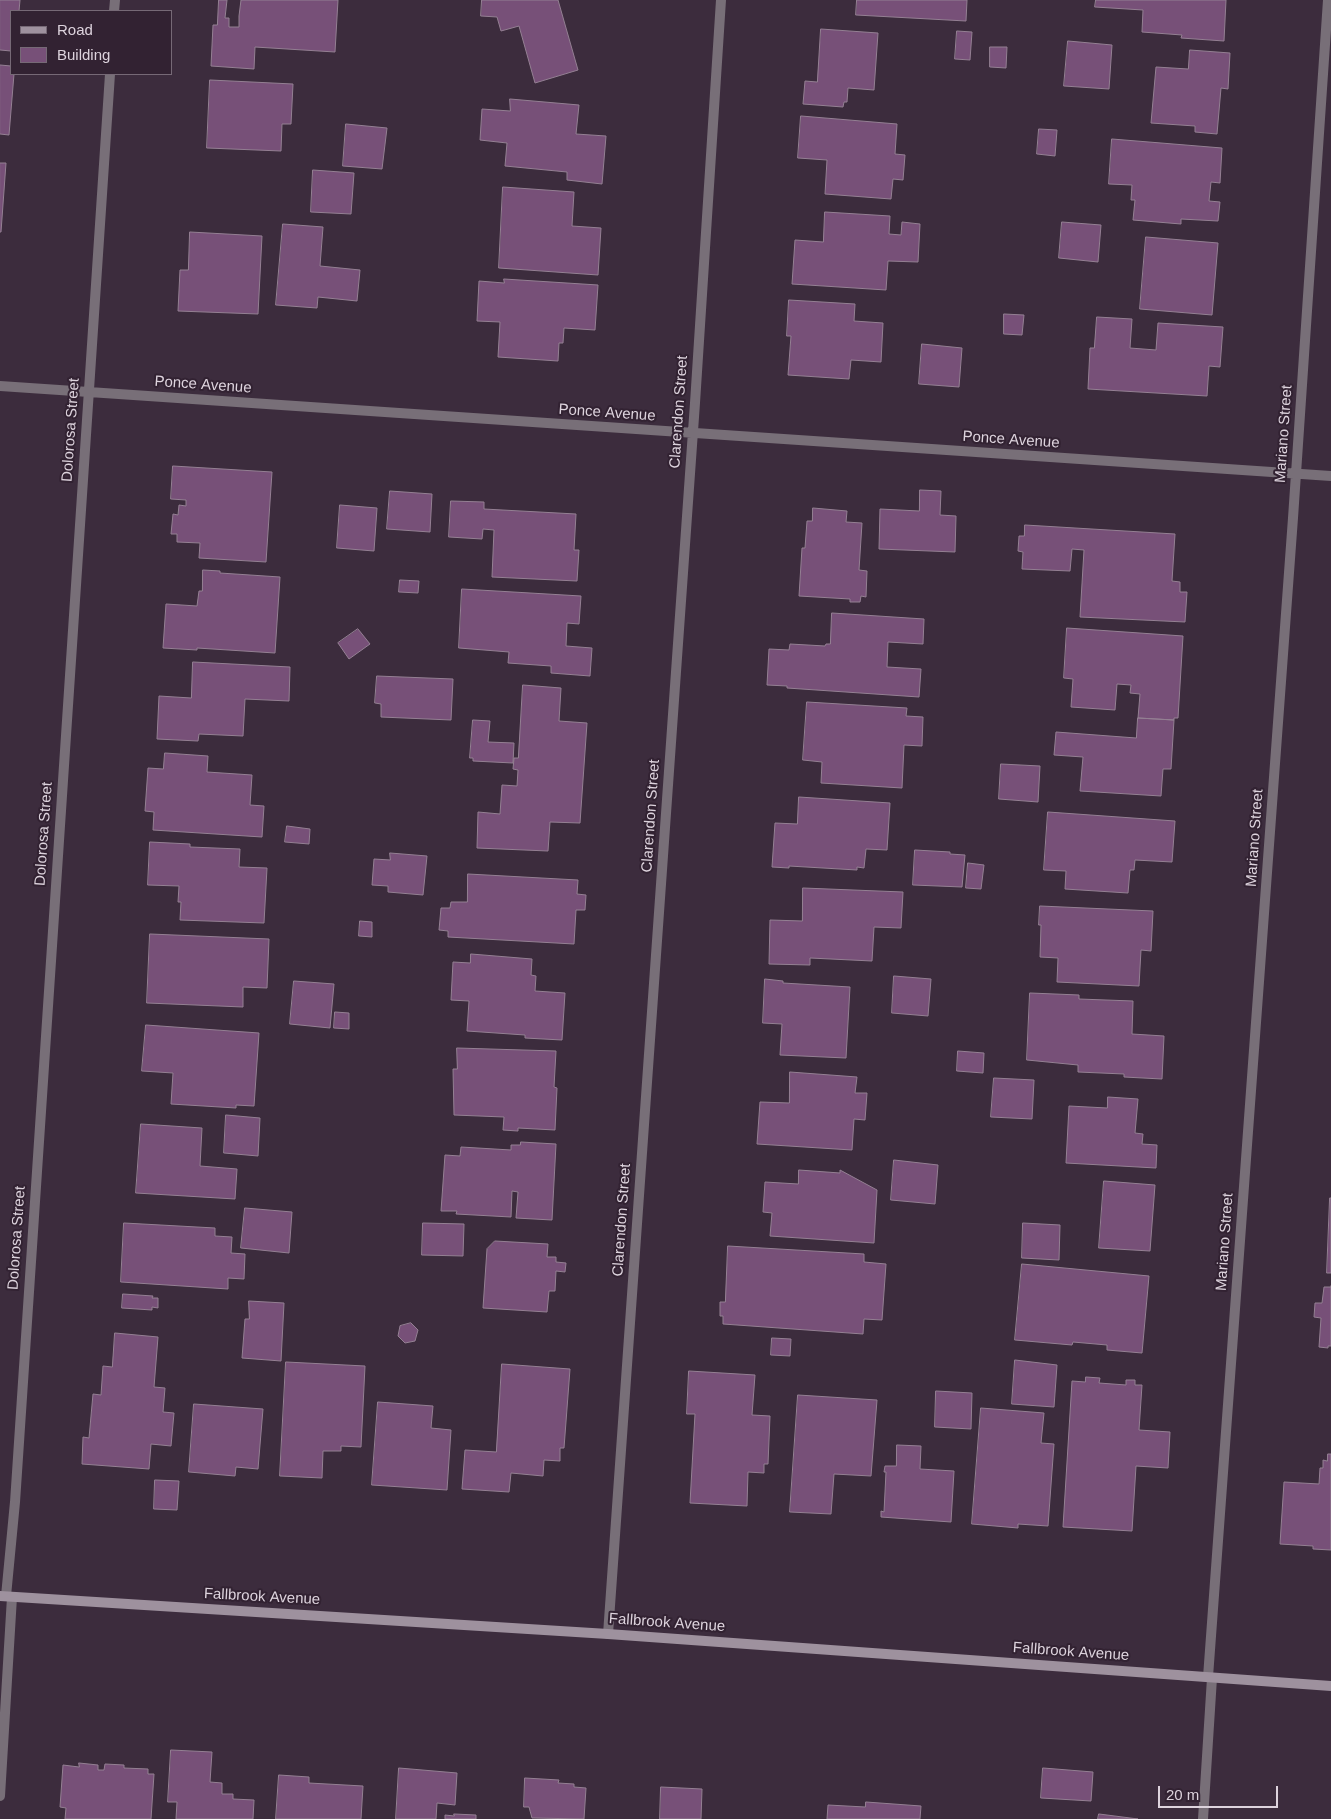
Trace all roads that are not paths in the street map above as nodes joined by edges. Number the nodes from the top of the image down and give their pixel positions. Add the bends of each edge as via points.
1 (721, 0) edge
2 (1328, 0) edge
3 (110, 75) edge
4 (0, 386) edge
5 (89, 392) junction
6 (693, 433) junction
7 (1296, 474) junction
8 (1331, 476) edge
9 (6, 1596) edge
10 (608, 1634) junction
11 (1210, 1678) junction
12 (1331, 1686) edge
13 (0, 1796) edge
14 (1203, 1819) edge

1 - 6 street, Clarendon Street
2 - 7 street, Mariano Street
3 - 5 street, Dolorosa Street
4 - 5 street, Ponce Avenue
5 - 6 street, Ponce Avenue
5 - 9 street, Dolorosa Street via 16,1492
6 - 7 street, Ponce Avenue
6 - 10 street, Clarendon Street
7 - 8 street, Ponce Avenue
7 - 11 street, Mariano Street
9 - 10 main road, Fallbrook Avenue
9 - 13 street, Dolorosa Street
10 - 11 main road, Fallbrook Avenue
11 - 12 main road, Fallbrook Avenue
11 - 14 street, Mariano Street

